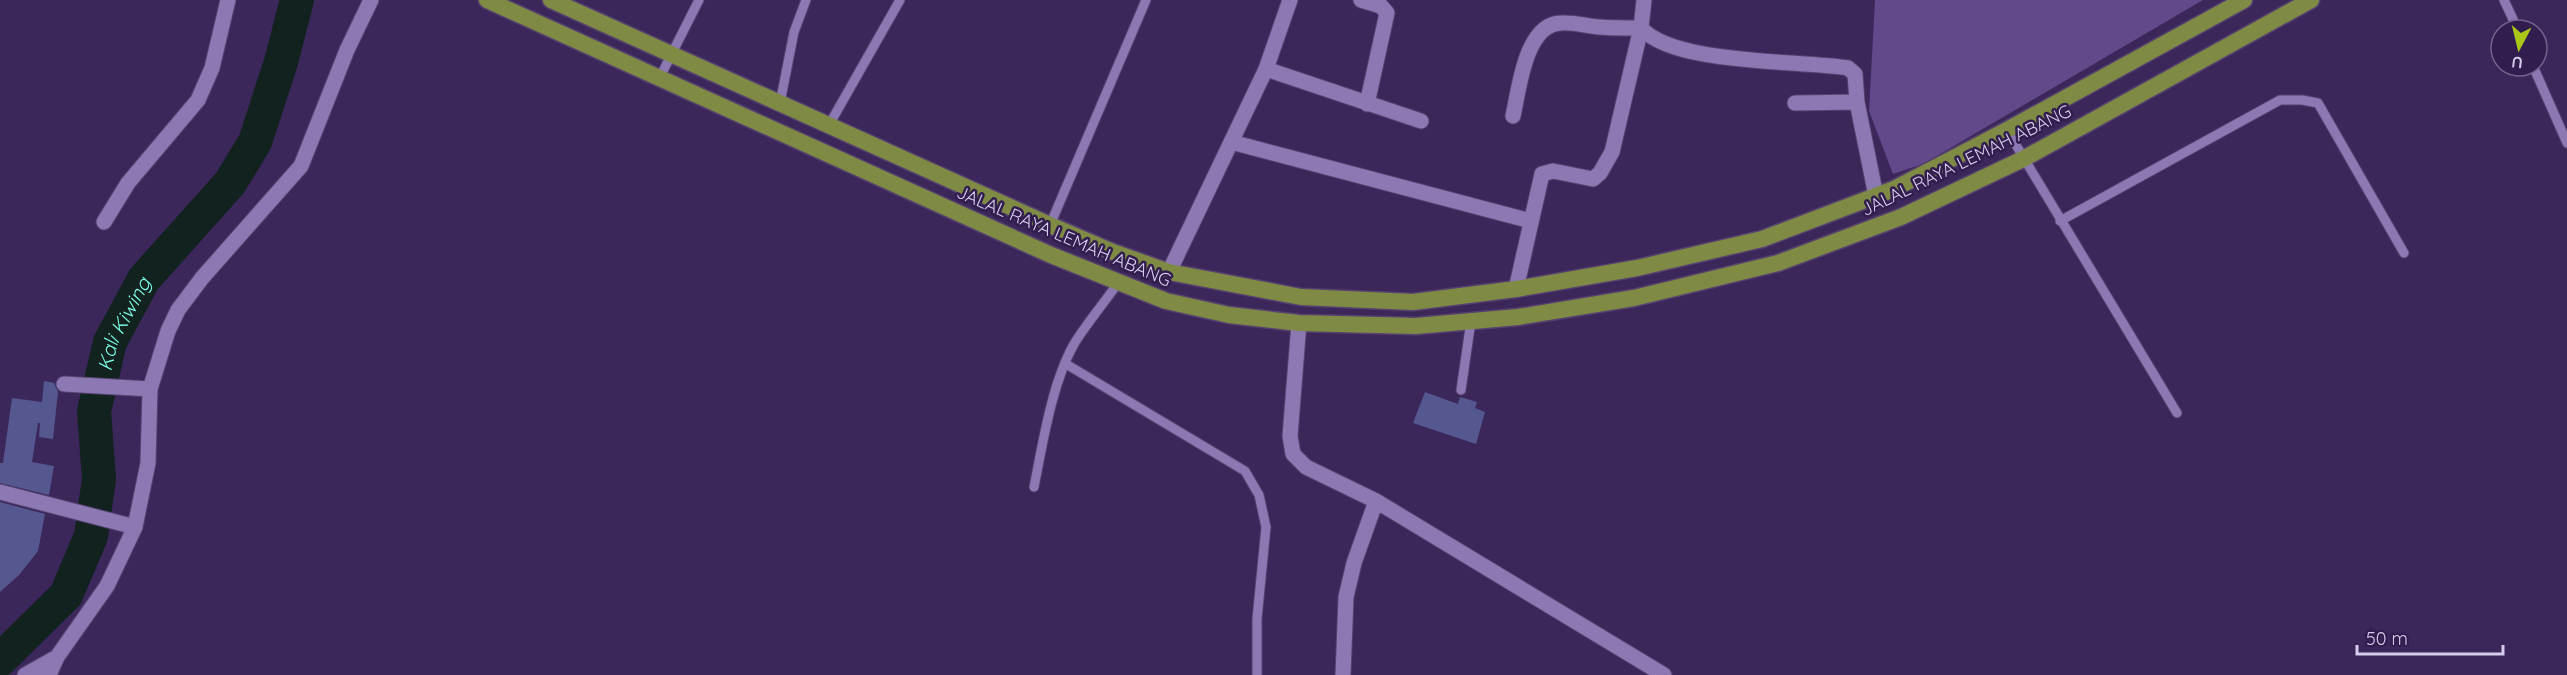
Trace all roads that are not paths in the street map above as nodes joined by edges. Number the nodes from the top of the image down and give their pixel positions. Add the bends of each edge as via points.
1 (228, 0) edge
2 (370, 0) edge
3 (487, 0) edge
4 (551, 0) edge
5 (699, 0) edge
6 (806, 0) edge
7 (900, 0) edge
8 (1146, 0) edge
9 (1290, 0) edge
10 (1361, 0) edge
11 (2244, 0) edge
12 (2311, 0) edge
13 (2504, 0) edge
14 (1642, 1) edge
15 (2512, 18) edge
16 (1641, 28) junction
17 (672, 54) junction
18 (1266, 69) junction
19 (660, 77) junction
20 (2538, 78) edge
21 (1857, 102) junction
22 (780, 103) junction
23 (1795, 103) dead end
24 (1367, 104) junction
25 (1513, 116) dead end
26 (1421, 121) dead end
27 (828, 125) junction
28 (2007, 130) junction
29 (1231, 142) junction
30 (2567, 143) edge
31 (2023, 159) junction
32 (1876, 196) junction
33 (1530, 221) junction
34 (2060, 221) junction
35 (104, 222) dead end
36 (1050, 225) junction
37 (2404, 253) dead end
38 (1169, 272) junction
39 (1118, 284) junction
40 (1516, 289) junction
41 (1471, 321) junction
42 (1299, 323) junction
43 (1066, 364) junction
44 (71, 384) dead end
45 (150, 389) junction
46 (1461, 390) dead end
47 (2177, 413) dead end
48 (1034, 487) dead end
49 (0, 492) edge
50 (1376, 501) junction
51 (135, 527) junction
52 (57, 657) junction
53 (25, 675) edge
54 (49, 675) edge
55 (1257, 675) edge
56 (1343, 675) edge
57 (1664, 675) edge

1 - 35 street via 212,68 198,100 128,183
2 - 45 street via 300,166 177,310
3 - 19 highway, JALAL RAYA LEMAH ABANG
4 - 17 highway, JALAL RAYA LEMAH ABANG
5 - 17 lane
6 - 22 lane via 794,32
7 - 27 lane
8 - 36 lane
9 - 18 street
10 - 24 street via 1381,6 1387,14
11 - 28 highway, JALAL RAYA LEMAH ABANG
12 - 31 highway, JALAL RAYA LEMAH ABANG
13 - 15 lane
14 - 16 street
16 - 21 street via 1648,36 1684,50 1720,57 1848,68 1855,74
16 - 25 street via 1560,22 1551,26 1534,40 1527,56
16 - 33 street via 1612,152 1593,178 1552,171 1542,174
17 - 19 lane
17 - 22 highway, JALAL RAYA LEMAH ABANG
18 - 24 street
18 - 29 street
19 - 39 highway, JALAL RAYA LEMAH ABANG
20 - 30 lane
21 - 23 street
21 - 32 street
22 - 27 highway, JALAL RAYA LEMAH ABANG
24 - 26 street
27 - 36 highway, JALAL RAYA LEMAH ABANG
28 - 31 lane
28 - 32 highway, JALAL RAYA LEMAH ABANG
29 - 33 street
29 - 38 street
31 - 34 lane
31 - 41 highway, JALAL RAYA LEMAH ABANG via 1901,217 1778,263 1634,298
32 - 40 highway, JALAL RAYA LEMAH ABANG via 1762,239 1637,268
33 - 40 street
34 - 37 lane via 2280,100 2301,100 2318,103
34 - 47 lane
36 - 38 highway, JALAL RAYA LEMAH ABANG
38 - 40 highway, JALAL RAYA LEMAH ABANG via 1301,297 1413,302
39 - 42 highway, JALAL RAYA LEMAH ABANG via 1166,301 1229,315
39 - 43 lane via 1074,344
41 - 42 highway, JALAL RAYA LEMAH ABANG via 1416,326
41 - 46 lane
42 - 50 street via 1290,436 1293,454 1306,467
43 - 48 lane via 1052,405
43 - 55 lane via 1245,471 1259,495 1266,527 1257,618
44 - 45 street
45 - 51 street via 148,463
49 - 51 street
50 - 56 street via 1346,597
50 - 57 street
51 - 52 street via 107,586
52 - 53 street
52 - 54 street

